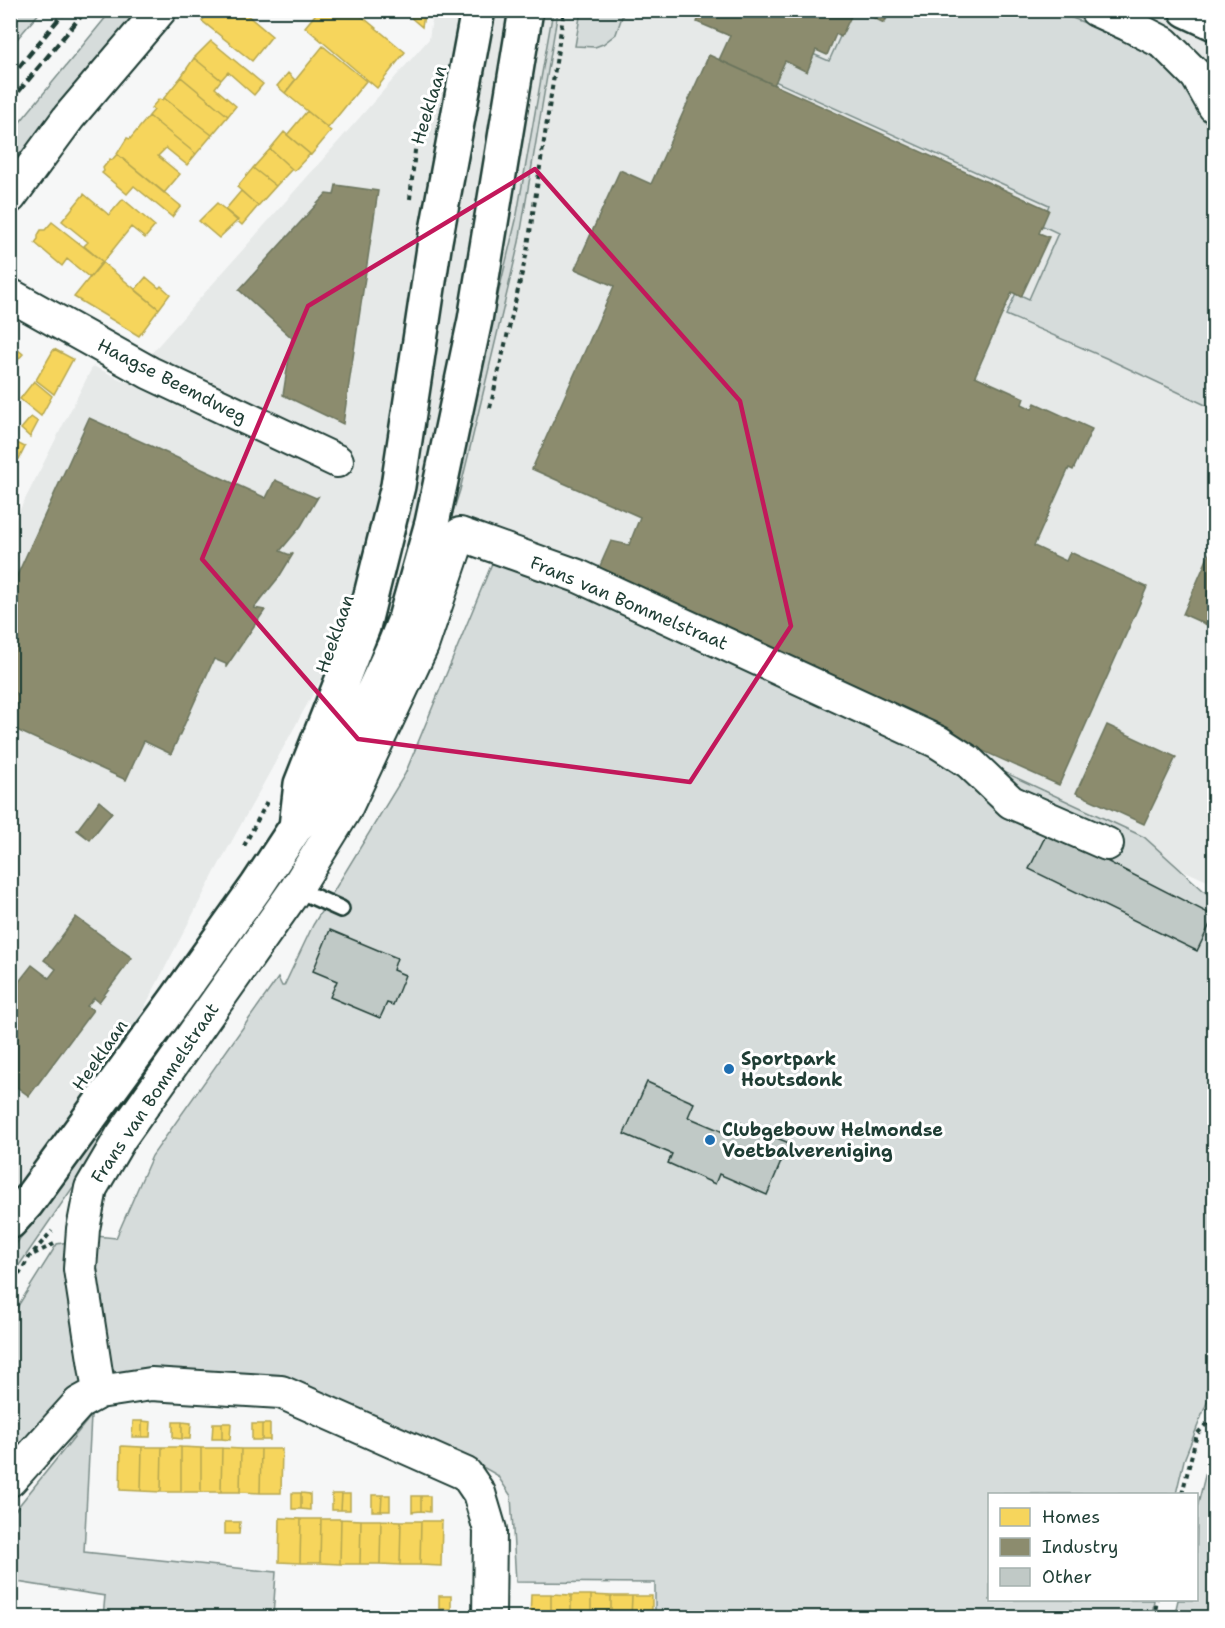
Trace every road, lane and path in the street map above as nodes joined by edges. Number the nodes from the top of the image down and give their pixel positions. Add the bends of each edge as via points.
1 (160, 10) edge
2 (478, 10) edge
3 (526, 10) edge
4 (564, 10) edge
5 (1096, 10) edge
6 (1186, 10) edge
7 (1215, 23) edge
8 (1215, 106) edge
9 (427, 110) dead end
10 (10, 197) edge
11 (411, 206) dead end
12 (10, 295) edge
13 (490, 410) dead end
14 (337, 461) dead end
15 (268, 800) dead end
16 (296, 827) junction
17 (1107, 844) dead end
18 (242, 850) dead end
19 (296, 889) junction
20 (340, 909) dead end
21 (10, 1222) edge
22 (30, 1256) dead end
23 (10, 1290) edge
24 (99, 1392) junction
25 (1215, 1419) edge
26 (10, 1480) edge
27 (1182, 1493) edge
28 (1157, 1601) edge
29 (489, 1617) edge
30 (1154, 1617) edge

1 - 10 street via 69,117
2 - 16 main road, Heeklaan via 435,241 398,486 363,627 301,784
3 - 16 main road, Heeklaan via 475,320 432,524 394,646 326,794
4 - 13 path via 527,252
5 - 8 street via 1164,43 1197,76
6 - 7 main road
9 - 11 path, Heeklaan via 416,141
12 - 14 street, Haagse Beemdweg via 150,373
15 - 18 path
16 - 21 main road, Heeklaan via 169,1010
17 - 19 street, Frans van Bommelstraat via 1011,802 969,762 938,742 578,576 460,534 417,656 345,810
19 - 20 lane
19 - 24 street, Frans van Bommelstraat via 121,1137 91,1188 80,1269
22 - 23 path
24 - 26 street via 79,1403
24 - 29 street via 151,1384 281,1392 466,1474 479,1493 490,1530
25 - 27 path via 1197,1434
28 - 30 path

